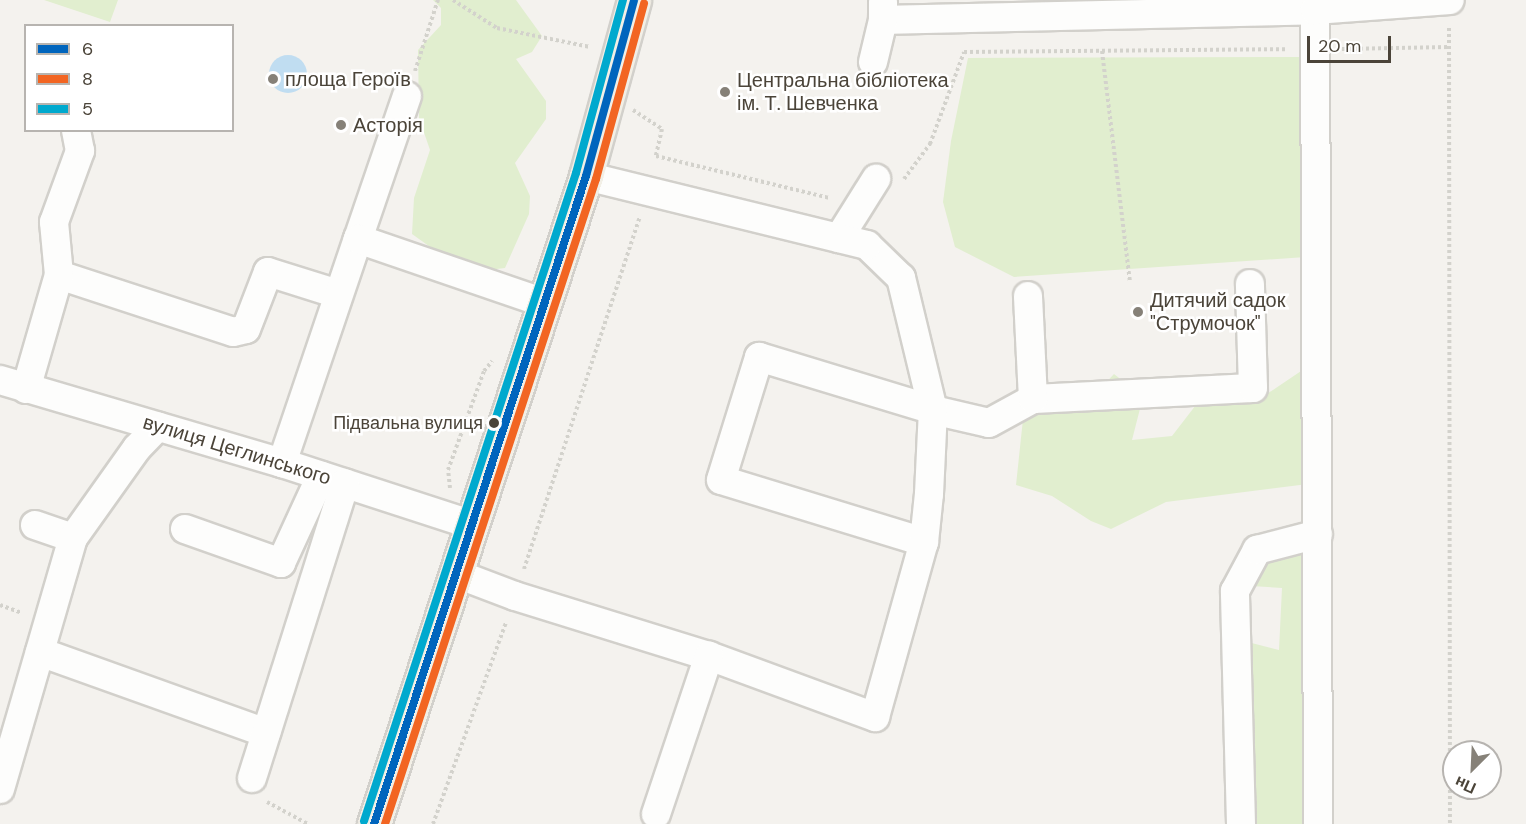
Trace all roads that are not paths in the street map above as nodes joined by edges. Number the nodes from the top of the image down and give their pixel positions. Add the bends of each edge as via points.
1 (634, 0) edge
2 (1450, 0) edge
3 (883, 10) edge
4 (1315, 10) junction
5 (873, 62) dead end
6 (407, 96) road end
7 (76, 132) edge
8 (586, 176) junction
9 (876, 179) dead end
10 (839, 238) junction
11 (358, 239) junction
12 (60, 275) junction
13 (1250, 284) dead end
14 (338, 294) junction
15 (1028, 296) dead end
16 (545, 303) junction
17 (13, 384) edge
18 (1033, 399) junction
19 (933, 410) junction
20 (158, 426) junction
21 (282, 463) junction
22 (333, 480) junction
23 (35, 525) dead end
24 (473, 525) junction
25 (185, 529) dead end
26 (1317, 534) junction
27 (73, 538) junction
28 (924, 542) junction
29 (457, 574) junction
30 (40, 652) junction
31 (709, 656) junction
32 (266, 733) junction
33 (252, 778) road end
34 (0, 789) edge
35 (656, 814) dead end
36 (374, 824) edge
37 (1241, 824) edge
38 (1318, 824) edge

1 - 8 main road
2 - 4 street
3 - 4 street
3 - 5 street
4 - 26 street
6 - 11 street
7 - 12 street via 80,151 54,222
8 - 10 street
8 - 16 main road
9 - 10 street
10 - 19 street via 867,245 900,278
11 - 14 street
11 - 16 street
12 - 14 street via 233,332 246,329 268,272
12 - 17 street
13 - 18 street via 1253,388
14 - 21 street
15 - 18 street
16 - 24 main road
17 - 20 street, вулиця Цеглинського
18 - 19 street via 989,423
19 - 28 street
19 - 28 street via 759,357 721,480
20 - 21 street, вулиця Цеглинського
20 - 27 street via 136,448
21 - 22 street, вулиця Цеглинського
22 - 24 street, вулиця Цеглинського
22 - 25 street via 281,563
22 - 32 street
23 - 27 street
24 - 29 main road
26 - 37 street via 1257,550 1235,591
26 - 38 street
27 - 30 street
28 - 31 street via 875,717
29 - 31 street
29 - 36 main road
30 - 32 street
30 - 34 street
31 - 35 street
32 - 33 street

